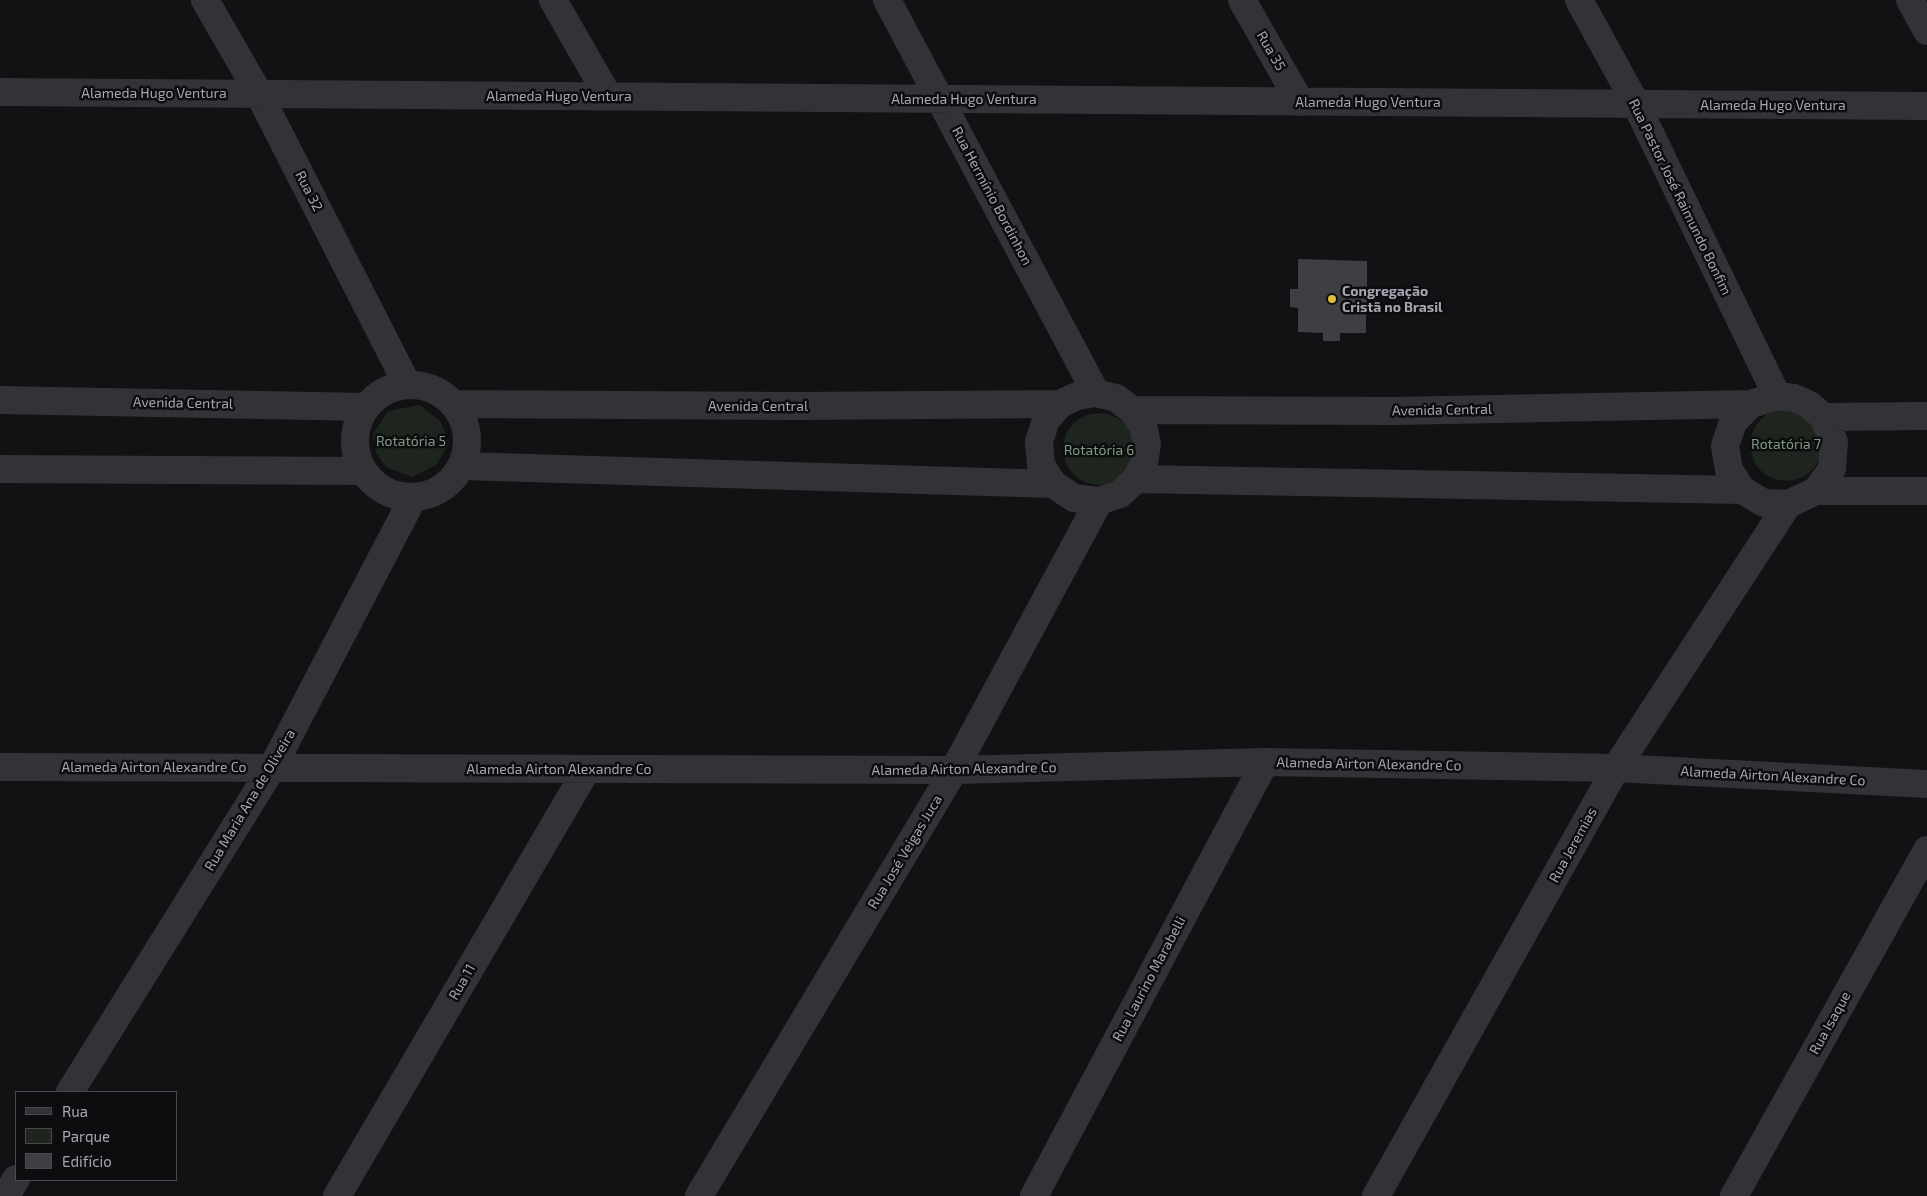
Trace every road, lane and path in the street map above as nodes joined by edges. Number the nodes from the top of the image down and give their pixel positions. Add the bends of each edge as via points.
1 (204, 0) edge
2 (553, 0) edge
3 (887, 0) edge
4 (1242, 0) edge
5 (1579, 0) edge
6 (1910, 0) edge
7 (1927, 31) edge
8 (0, 92) edge
9 (260, 94) junction
10 (608, 96) junction
11 (941, 99) junction
12 (1300, 102) junction
13 (1636, 104) junction
14 (1927, 106) edge
15 (407, 384) junction
16 (1096, 393) junction
17 (1777, 396) junction
18 (0, 400) edge
19 (455, 404) junction
20 (1060, 404) junction
21 (1751, 404) junction
22 (366, 407) junction
23 (1132, 410) junction
24 (1927, 416) edge
25 (1823, 417) junction
26 (463, 466) junction
27 (0, 469) edge
28 (362, 471) junction
29 (1136, 480) junction
30 (1053, 484) junction
31 (1742, 490) junction
32 (1816, 491) junction
33 (1927, 491) edge
34 (413, 498) junction
35 (1099, 501) junction
36 (1788, 504) junction
37 (1265, 762) junction
38 (0, 767) edge
39 (272, 768) junction
40 (1616, 768) junction
41 (587, 769) junction
42 (954, 770) junction
43 (1927, 784) edge
44 (1927, 850) edge
45 (71, 1091) edge
46 (15, 1181) edge
47 (6, 1196) edge
48 (337, 1196) edge
49 (699, 1196) edge
50 (1034, 1196) edge
51 (1376, 1196) edge
52 (1734, 1196) edge

1 - 9 street, Rua 32
2 - 10 street
3 - 11 street, Rua Hermínio Bordinhon
4 - 12 street, Rua 35
5 - 13 street, Rua Pastor José Raimundo Bonfim
6 - 7 street
8 - 9 street, Alameda Hugo Ventura
9 - 10 street, Alameda Hugo Ventura
9 - 15 street, Rua 32
10 - 11 street, Alameda Hugo Ventura
11 - 12 street, Alameda Hugo Ventura
11 - 16 street, Rua Hermínio Bordinhon
12 - 13 street, Alameda Hugo Ventura
13 - 14 street, Alameda Hugo Ventura
13 - 17 street, Rua Pastor José Raimundo Bonfim
15 - 19 street via 425,386
15 - 22 street via 384,391
16 - 20 street via 1077,396
16 - 23 street via 1116,398
17 - 21 street
17 - 25 street via 1794,398
18 - 22 street, Avenida Central
19 - 20 street, Avenida Central
19 - 26 street via 466,423 468,445
20 - 30 street via 1046,420 1039,442 1042,465
21 - 23 street, Avenida Central via 1394,411
21 - 31 street via 1733,422 1726,446 1729,470
22 - 28 street via 356,427 355,450
23 - 29 street via 1143,426 1147,444 1144,463
24 - 25 street
25 - 32 street via 1834,442 1832,469
26 - 30 street
26 - 34 street via 451,483 433,494
27 - 28 street
28 - 34 street via 376,486 393,495
29 - 31 street
29 - 35 street via 1120,494
30 - 35 street via 1074,498
31 - 36 street via 1764,503
32 - 33 street
32 - 36 street
34 - 39 street, Rua Maria Ana de Oliveira
35 - 42 street, Rua José Veigas Juca
36 - 40 street, Rua Jeremias
37 - 40 street, Alameda Airton Alexandre Co
37 - 42 street, Alameda Airton Alexandre Co
37 - 50 street, Rua Laurino Marabelli
38 - 39 street, Alameda Airton Alexandre Co
39 - 41 street, Alameda Airton Alexandre Co
39 - 45 street, Rua Maria Ana de Oliveira
40 - 43 street, Alameda Airton Alexandre Co
40 - 51 street, Rua Jeremias
41 - 42 street, Alameda Airton Alexandre Co
41 - 48 street, Rua 11
42 - 49 street, Rua José Veigas Juca
44 - 52 street, Rua Isaque
46 - 47 street

